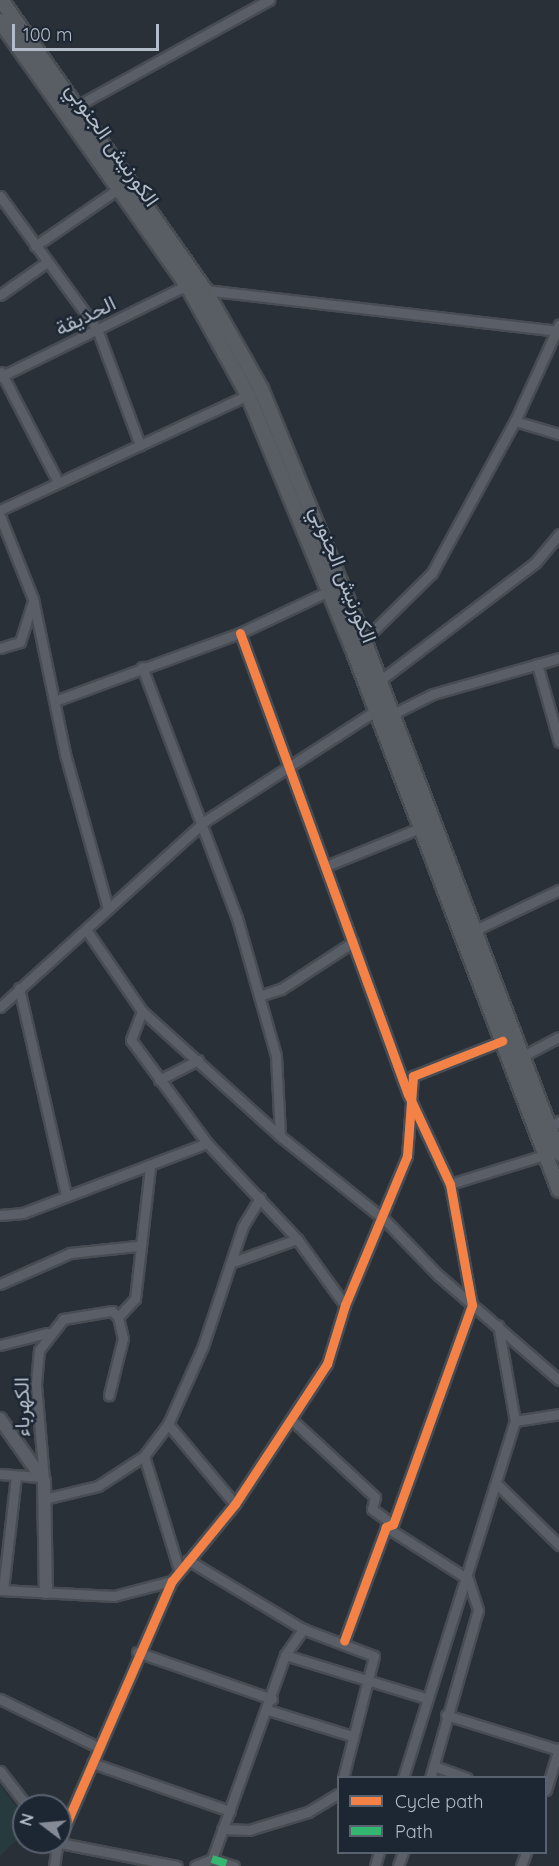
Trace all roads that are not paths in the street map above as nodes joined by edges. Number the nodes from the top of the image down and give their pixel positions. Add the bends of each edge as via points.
1 (1, 0) edge
2 (269, 0) edge
3 (1, 24) edge
4 (75, 107) junction
5 (118, 189) junction
6 (0, 196) edge
7 (35, 246) junction
8 (47, 262) junction
9 (187, 285) junction
10 (206, 290) junction
11 (0, 295) edge
12 (98, 329) junction
13 (558, 330) edge
14 (1, 375) edge
15 (248, 395) junction
16 (515, 422) junction
17 (559, 434) edge
18 (140, 445) junction
19 (58, 482) junction
20 (0, 510) edge
21 (0, 516) edge
22 (559, 534) edge
23 (329, 591) junction
24 (33, 599) junction
25 (240, 633) junction
26 (364, 640) junction
27 (0, 648) edge
28 (559, 658) edge
29 (537, 664) junction
30 (142, 667) junction
31 (378, 682) junction
32 (56, 701) junction
33 (383, 711) junction
34 (559, 742) edge
35 (289, 763) junction
36 (205, 821) junction
37 (420, 828) junction
38 (326, 866) junction
39 (559, 890) edge
40 (107, 905) junction
41 (87, 931) junction
42 (473, 931) junction
43 (353, 942) junction
44 (19, 988) junction
45 (259, 996) junction
46 (0, 1007) edge
47 (142, 1011) junction
48 (559, 1037) edge
49 (502, 1041) junction
50 (521, 1057) junction
51 (198, 1060) junction
52 (159, 1080) junction
53 (408, 1094) junction
54 (554, 1125) edge
55 (279, 1136) junction
56 (207, 1143) junction
57 (555, 1151) edge
58 (150, 1167) junction
59 (450, 1184) junction
60 (559, 1190) edge
61 (66, 1194) junction
62 (260, 1198) junction
63 (0, 1215) edge
64 (385, 1220) junction
65 (297, 1239) junction
66 (137, 1246) junction
67 (233, 1262) junction
68 (0, 1284) edge
69 (345, 1305) junction
70 (472, 1305) junction
71 (118, 1317) junction
72 (498, 1324) junction
73 (47, 1333) junction
74 (0, 1345) edge
75 (559, 1380) edge
76 (109, 1395) dead end
77 (559, 1414) edge
78 (0, 1419) edge
79 (291, 1419) junction
80 (515, 1421) junction
81 (168, 1424) junction
82 (144, 1456) junction
83 (0, 1474) edge
84 (16, 1476) junction
85 (42, 1479) junction
86 (498, 1485) junction
87 (48, 1498) junction
88 (235, 1504) junction
89 (390, 1525) junction
90 (559, 1545) edge
91 (188, 1560) junction
92 (179, 1570) junction
93 (468, 1579) junction
94 (172, 1581) junction
95 (2, 1590) edge
96 (46, 1592) junction
97 (303, 1629) junction
98 (344, 1641) junction
99 (137, 1652) junction
100 (285, 1655) junction
101 (366, 1682) junction
102 (426, 1698) junction
103 (0, 1699) edge
104 (272, 1699) junction
105 (268, 1710) junction
106 (446, 1714) junction
107 (352, 1736) junction
108 (98, 1747) junction
109 (559, 1749) edge
110 (92, 1763) junction
111 (434, 1766) junction
112 (0, 1771) edge
113 (343, 1776) edge
114 (404, 1776) edge
115 (431, 1776) edge
116 (462, 1776) edge
117 (547, 1787) edge
118 (18, 1794) edge
119 (337, 1795) edge
120 (72, 1809) edge
121 (230, 1811) junction
122 (222, 1829) junction
123 (72, 1845) edge
124 (212, 1859) junction
125 (177, 1866) edge
126 (195, 1866) edge
127 (234, 1866) edge

1 - 4 main road, الكورنيش الجنوبي
2 - 4 street
3 - 5 main road, الكورنيش الجنوبي
4 - 10 main road, الكورنيش الجنوبي
5 - 7 street
5 - 9 main road, الكورنيش الجنوبي
6 - 7 street
7 - 8 street
8 - 11 street
8 - 12 street
9 - 12 street, الحديقة
9 - 15 main road, الكورنيش الجنوبي
10 - 13 street
10 - 26 main road, الكورنيش الجنوبي via 261,389
12 - 14 street, الحديقة
12 - 18 street
13 - 16 street
14 - 19 street
15 - 18 street
15 - 23 main road, الكورنيش الجنوبي
16 - 17 street
16 - 26 street via 432,573
18 - 19 street
19 - 20 street
21 - 24 street
22 - 31 street via 535,563
23 - 25 street
23 - 33 main road, الكورنيش الجنوبي
24 - 27 street via 20,642
24 - 32 street
25 - 30 street
25 - 35 street
26 - 31 main road, الكورنيش الجنوبي
28 - 29 street
29 - 33 street
29 - 34 street
30 - 32 street
30 - 36 street
31 - 33 main road, الكورنيش الجنوبي
32 - 40 street
33 - 35 street
33 - 37 main road, الكورنيش الجنوبي
33 - 42 main road, الكورنيش الجنوبي
35 - 36 street
35 - 38 street
36 - 40 street
36 - 45 street
37 - 38 street
37 - 49 main road, الكورنيش الجنوبي
38 - 43 street
39 - 42 street
40 - 41 street
41 - 44 street
41 - 47 street
42 - 50 main road, الكورنيش الجنوبي
43 - 45 street via 280,989
43 - 53 street
44 - 46 street
44 - 61 street
45 - 55 street via 276,1056
47 - 51 street
47 - 52 street via 131,1040
48 - 50 street
49 - 53 street via 413,1076
49 - 57 main road, الكورنيش الجنوبي
50 - 54 main road, الكورنيش الجنوبي
51 - 52 street
51 - 55 street
52 - 56 street
53 - 59 street
53 - 64 street via 407,1156
54 - 57 main road, الكورنيش الجنوبي
55 - 64 street
56 - 58 street
56 - 62 street
57 - 59 street
57 - 60 main road, الكورنيش الجنوبي
58 - 61 street
58 - 66 street
59 - 70 street
61 - 63 street via 23,1213
62 - 65 street
62 - 67 street via 243,1226
64 - 69 street
64 - 70 street
65 - 67 street
65 - 69 street
66 - 68 street via 70,1253
66 - 71 street via 135,1299
67 - 81 street
69 - 79 street via 327,1364
70 - 72 street
70 - 89 street
71 - 73 street via 112,1311 76,1314
71 - 76 street via 123,1338
72 - 75 street
72 - 80 street
73 - 74 street
73 - 85 street, الكهرباء via 36,1384
77 - 80 street
78 - 85 street
79 - 88 street
79 - 89 street via 375,1497 372,1509
80 - 86 street
81 - 82 street
81 - 88 street
82 - 87 street via 98,1486
82 - 92 street
83 - 84 street
84 - 85 street
84 - 95 street
85 - 87 street
86 - 90 street
86 - 93 street
87 - 96 street
88 - 91 street
89 - 93 street
89 - 98 street
91 - 92 street
91 - 97 street
92 - 94 street
93 - 102 street
93 - 106 street via 478,1610
94 - 96 street via 114,1596
94 - 99 street
95 - 96 street
97 - 98 street
97 - 100 street
98 - 101 street via 374,1656
99 - 104 street
99 - 108 street
100 - 101 street
100 - 104 street
101 - 102 street
101 - 107 street
102 - 114 street
103 - 108 street
104 - 105 street
105 - 107 street
105 - 121 street
106 - 109 street
106 - 111 street
107 - 113 street
108 - 110 street
109 - 117 street
110 - 120 street
110 - 121 street
111 - 115 street
111 - 116 street
112 - 118 street
119 - 122 street via 308,1812 249,1830
121 - 122 street
122 - 124 street
123 - 125 street
124 - 126 street
124 - 127 street

